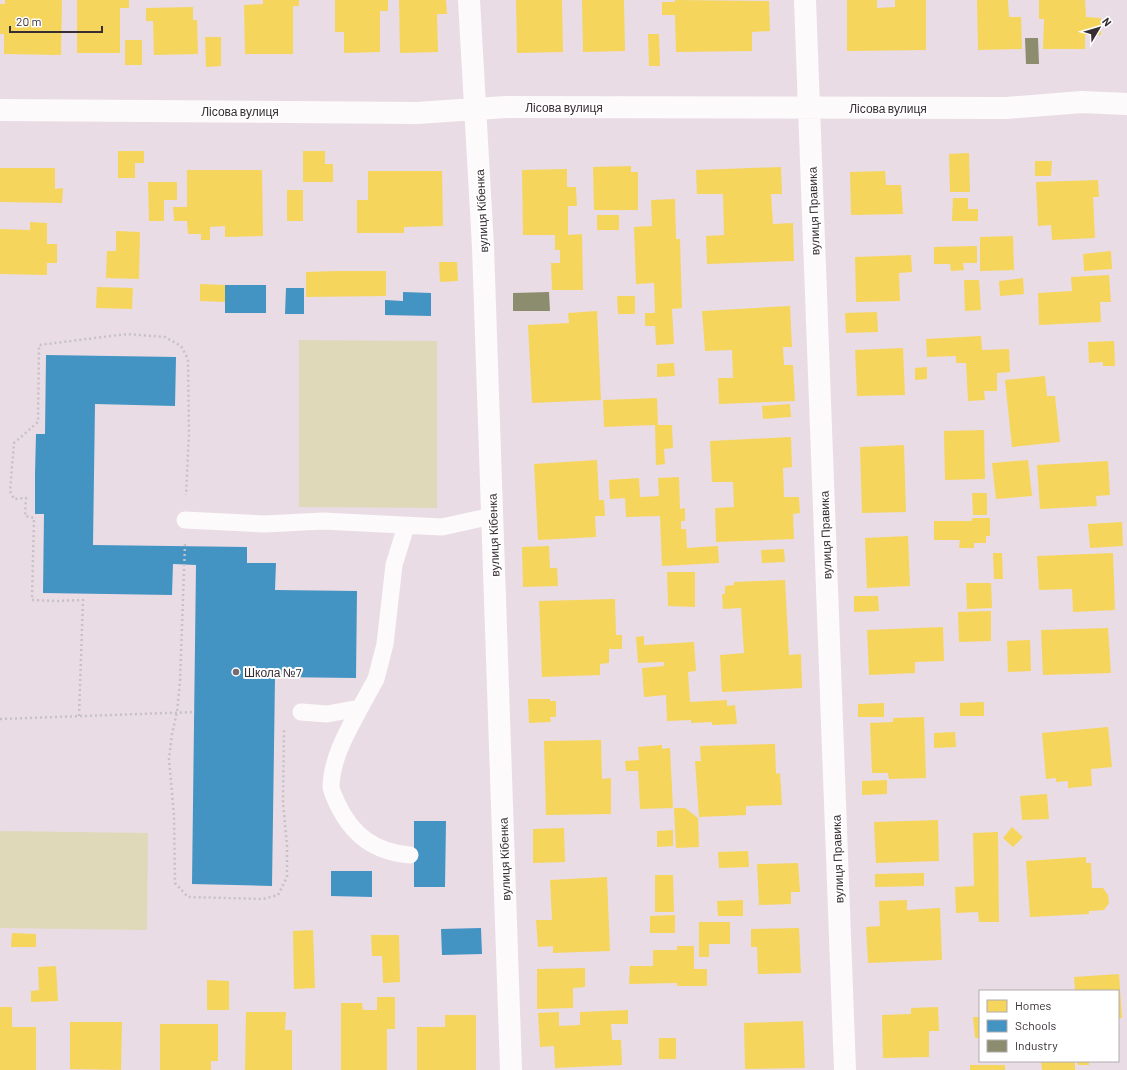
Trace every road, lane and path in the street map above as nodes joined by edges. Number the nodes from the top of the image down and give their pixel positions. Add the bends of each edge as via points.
1 (469, 0) edge
2 (805, 0) edge
3 (1127, 104) edge
4 (809, 108) junction
5 (475, 109) junction
6 (0, 110) edge
7 (492, 516) junction
8 (186, 520) junction
9 (406, 526) junction
10 (360, 708) junction
11 (177, 712) junction
12 (194, 712) dead end
13 (301, 712) dead end
14 (79, 716) junction
15 (0, 719) edge
16 (284, 724) dead end
17 (410, 855) dead end
18 (511, 1070) edge
19 (845, 1070) edge

1 - 5 street, вулиця Кібенка
2 - 4 street, вулиця Правика
3 - 4 street, Лісова вулиця via 1082,102 1006,108
4 - 5 street, Лісова вулиця
4 - 19 street, вулиця Правика
5 - 6 street, Лісова вулиця via 417,113
5 - 7 street, вулиця Кібенка via 483,247
7 - 9 lane via 442,527
7 - 18 street, вулиця Кібенка
8 - 9 lane via 264,524 322,521
8 - 11 path
8 - 14 path via 188,359 181,346 165,337 127,334 39,345 38,422 14,443 10,491 14,500 26,498 26,516 34,518 32,600 83,600
9 - 10 lane via 394,565 385,644 376,679
10 - 13 lane via 327,714
10 - 17 lane via 344,738 335,762 330,787 345,820 367,843 396,854
11 - 12 path
11 - 14 path
11 - 16 path via 168,759 174,816 175,883 188,897 263,899 278,894 287,878 283,803
14 - 15 path

